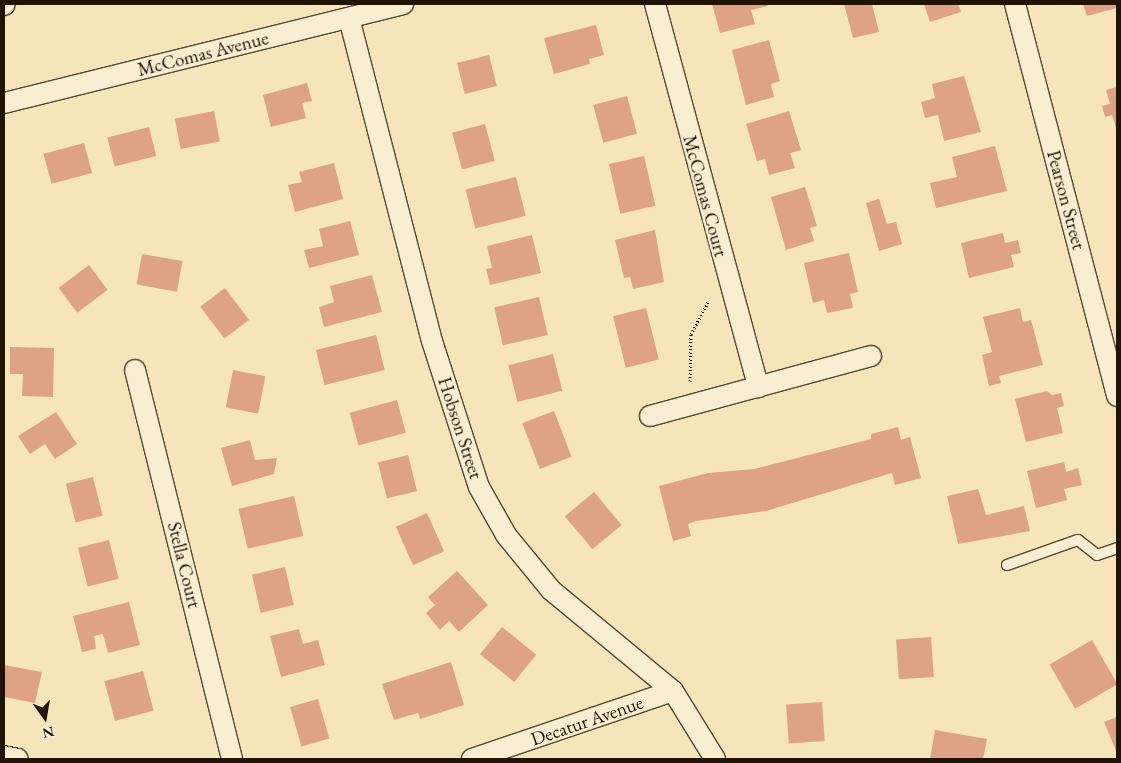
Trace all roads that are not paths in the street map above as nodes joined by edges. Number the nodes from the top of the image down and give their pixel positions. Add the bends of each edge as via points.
1 (403, 4) edge
2 (655, 4) edge
3 (1015, 4) edge
4 (349, 18) junction
5 (4, 103) edge
6 (871, 356) dead end
7 (135, 370) dead end
8 (758, 387) junction
9 (1117, 396) edge
10 (650, 416) dead end
11 (1117, 548) edge
12 (1007, 565) dead end
13 (672, 691) junction
14 (4, 756) edge
15 (18, 759) edge
16 (232, 759) edge
17 (472, 759) edge
18 (715, 759) edge

1 - 4 street, McComas Avenue
2 - 8 street, McComas Court
3 - 9 street, Pearson Street
4 - 5 street, McComas Avenue
4 - 13 street, Hobson Street via 432,341 479,487 506,535 551,590
6 - 8 street
7 - 16 street, Stella Court
8 - 10 street
11 - 12 lane via 1097,555 1078,540
13 - 17 street, Decatur Avenue
13 - 18 street, Hobson Street
14 - 15 street

